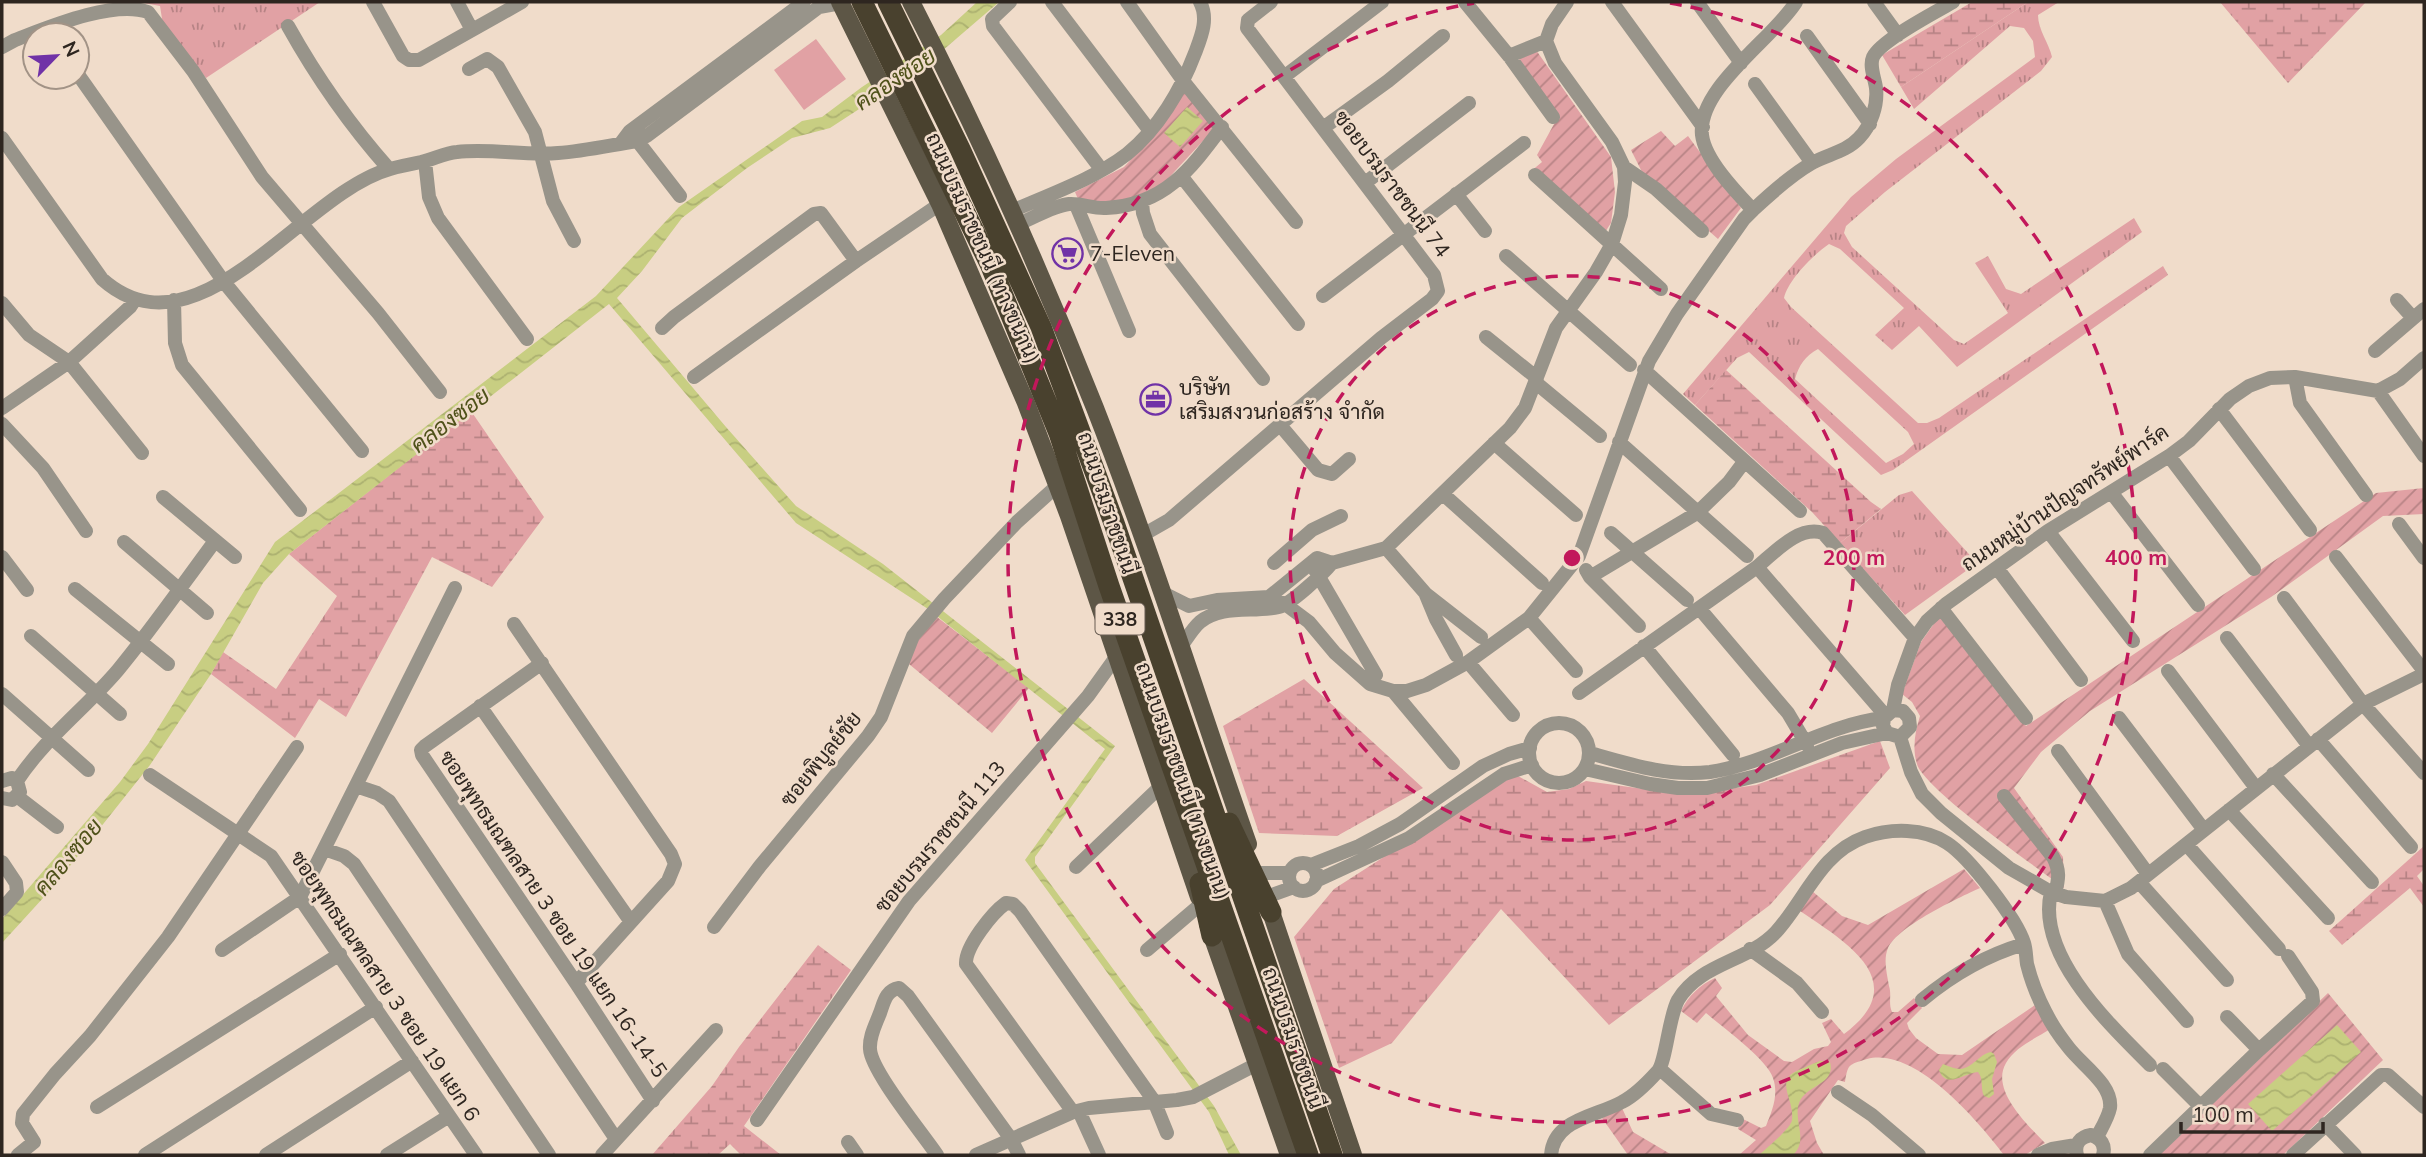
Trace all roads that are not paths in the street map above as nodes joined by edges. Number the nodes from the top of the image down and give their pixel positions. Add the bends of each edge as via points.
1 (373, 2) edge
2 (457, 2) edge
3 (522, 2) edge
4 (804, 2) edge
5 (848, 2) edge
6 (888, 2) edge
7 (911, 2) edge
8 (1010, 2) edge
9 (1052, 2) edge
10 (1127, 2) edge
11 (1200, 2) edge
12 (1271, 2) edge
13 (1382, 2) edge
14 (1465, 2) edge
15 (1565, 2) edge
16 (1612, 2) edge
17 (1697, 2) edge
18 (1874, 2) edge
19 (1953, 2) edge
20 (104, 4) edge
21 (817, 5) edge
22 (1789, 5) edge
23 (70, 21) edge
24 (288, 26) dead end
25 (472, 30) junction
26 (1898, 35) junction
27 (1443, 36) dead end
28 (1807, 36) dead end
29 (21, 41) edge
30 (1546, 41) junction
31 (2, 47) edge
32 (1509, 56) junction
33 (736, 61) junction
34 (1741, 63) junction
35 (469, 69) dead end
36 (1285, 76) junction
37 (1184, 82) junction
38 (1755, 84) dead end
39 (90, 91) edge
40 (898, 94) junction
41 (1469, 103) dead end
42 (1553, 117) dead end
43 (1870, 124) junction
44 (1222, 127) junction
45 (1703, 127) junction
46 (1323, 128) junction
47 (1150, 131) junction
48 (2, 138) edge
49 (629, 138) junction
50 (1524, 143) dead end
51 (540, 153) junction
52 (425, 161) junction
53 (1812, 163) junction
54 (1624, 167) junction
55 (389, 169) junction
56 (1101, 169) junction
57 (1535, 175) dead end
58 (1182, 177) junction
59 (1366, 183) junction
60 (1060, 189) junction
61 (1456, 194) junction
62 (680, 196) dead end
63 (1142, 202) junction
64 (940, 204) junction
65 (1071, 204) junction
66 (1753, 210) junction
67 (1015, 217) junction
68 (1296, 222) dead end
69 (301, 223) junction
70 (1485, 231) dead end
71 (1702, 231) dead end
72 (1403, 236) junction
73 (574, 241) dead end
74 (1612, 243) junction
75 (1506, 256) dead end
76 (856, 261) junction
77 (224, 282) junction
78 (1661, 289) dead end
79 (1322, 296) dead end
80 (174, 300) junction
81 (2397, 300) dead end
82 (134, 301) junction
83 (2, 303) edge
84 (1567, 312) junction
85 (2419, 313) edge
86 (1298, 324) dead end
87 (662, 328) dead end
88 (1129, 331) dead end
89 (1486, 337) dead end
90 (527, 339) dead end
91 (2375, 351) dead end
92 (2424, 358) edge
93 (69, 362) junction
94 (1637, 367) junction
95 (695, 377) dead end
96 (2295, 377) junction
97 (1263, 379) dead end
98 (1536, 380) junction
99 (2378, 391) junction
100 (440, 392) dead end
101 (2, 408) edge
102 (2220, 409) junction
103 (2, 424) edge
104 (1280, 425) junction
105 (1600, 436) dead end
106 (1619, 442) junction
107 (1494, 443) junction
108 (362, 451) dead end
109 (142, 453) dead end
110 (2169, 456) junction
111 (2424, 456) edge
112 (1349, 459) dead end
113 (1744, 462) junction
114 (1057, 486) junction
115 (2111, 492) junction
116 (1443, 494) junction
117 (2366, 495) dead end
118 (163, 497) dead end
119 (300, 510) dead end
120 (1800, 512) dead end
121 (1697, 513) junction
122 (1576, 515) dead end
123 (1341, 516) dead end
124 (2399, 524) dead end
125 (2310, 530) dead end
126 (86, 531) dead end
127 (2048, 531) junction
128 (1611, 533) dead end
129 (1141, 537) junction
130 (1304, 538) junction
131 (215, 541) junction
132 (124, 542) dead end
133 (1386, 548) junction
134 (1634, 552) junction
135 (1579, 556) junction
136 (2336, 556) dead end
137 (2, 557) edge
138 (235, 557) dead end
139 (2424, 558) edge
140 (1752, 561) junction
141 (1274, 563) dead end
142 (1321, 566) junction
143 (1997, 568) junction
144 (2254, 569) dead end
145 (1590, 577) junction
146 (1542, 583) dead end
147 (455, 588) dead end
148 (75, 589) dead end
149 (179, 589) junction
150 (27, 590) dead end
151 (1161, 592) junction
152 (1426, 594) junction
153 (1269, 597) junction
154 (2284, 598) dead end
155 (1285, 604) junction
156 (1693, 604) junction
157 (2198, 605) dead end
158 (1219, 606) junction
159 (1941, 608) junction
160 (207, 613) dead end
161 (1529, 618) junction
162 (514, 624) dead end
163 (1639, 626) dead end
164 (30, 636) dead end
165 (1481, 636) dead end
166 (1915, 638) junction
167 (2227, 638) dead end
168 (140, 641) junction
169 (2133, 641) dead end
170 (1644, 646) junction
171 (1180, 648) junction
172 (1116, 657) junction
173 (1462, 658) junction
174 (542, 663) junction
175 (168, 664) dead end
176 (1576, 671) dead end
177 (2168, 671) dead end
178 (1376, 675) dead end
179 (2421, 675) edge
180 (2081, 680) dead end
181 (1393, 691) junction
182 (2424, 691) edge
183 (97, 693) junction
184 (1579, 693) dead end
185 (2, 694) edge
186 (2363, 704) junction
187 (480, 706) junction
188 (120, 713) dead end
189 (1887, 714) junction
190 (1513, 715) dead end
191 (2026, 718) dead end
192 (2119, 718) dead end
193 (1184, 725) junction
194 (1893, 735) junction
195 (51, 737) junction
196 (2314, 742) junction
197 (297, 747) dead end
198 (1530, 748) junction
199 (1802, 749) junction
200 (2058, 751) dead end
201 (1590, 753) junction
202 (1733, 755) dead end
203 (1453, 763) dead end
204 (1171, 764) junction
205 (1532, 765) junction
206 (1585, 769) junction
207 (88, 770) dead end
208 (2424, 773) edge
209 (2273, 774) junction
210 (150, 775) dead end
211 (7, 779) edge
212 (356, 786) junction
213 (1161, 786) junction
214 (2256, 788) junction
215 (2004, 796) dead end
216 (18, 797) junction
217 (2, 798) edge
218 (2230, 810) junction
219 (57, 827) dead end
220 (2204, 830) junction
221 (239, 835) junction
222 (2187, 845) junction
223 (2411, 847) dead end
224 (324, 849) junction
225 (2, 862) edge
226 (1311, 865) junction
227 (1076, 867) dead end
228 (1258, 873) junction
229 (2144, 878) junction
230 (1292, 880) junction
231 (1316, 881) junction
232 (2372, 882) dead end
233 (2053, 892) junction
234 (300, 897) junction
235 (2105, 901) junction
236 (1201, 904) junction
237 (1268, 905) junction
238 (2, 909) edge
239 (2328, 918) dead end
240 (631, 922) junction
241 (714, 927) dead end
242 (1212, 936) junction
243 (2024, 944) junction
244 (222, 950) dead end
245 (1147, 950) dead end
246 (1751, 950) junction
247 (340, 954) junction
248 (2227, 979) dead end
249 (576, 983) junction
250 (1922, 1000) dead end
251 (376, 1007) junction
252 (1822, 1012) dead end
253 (2227, 1017) dead end
254 (2188, 1021) dead end
255 (716, 1030) dead end
256 (2259, 1050) junction
257 (412, 1061) junction
258 (1257, 1064) junction
259 (1660, 1069) junction
260 (1836, 1093) dead end
261 (653, 1101) junction
262 (1154, 1101) junction
263 (2200, 1106) junction
264 (97, 1107) dead end
265 (2424, 1107) edge
266 (1076, 1112) junction
267 (449, 1116) junction
268 (757, 1120) dead end
269 (1737, 1120) dead end
270 (2325, 1124) junction
271 (1167, 1133) dead end
272 (2097, 1137) junction
273 (616, 1139) junction
274 (1011, 1139) junction
275 (848, 1142) dead end
276 (2076, 1150) edge
277 (18, 1155) edge
278 (145, 1155) edge
279 (266, 1155) edge
280 (387, 1155) edge
281 (476, 1155) edge
282 (549, 1155) edge
283 (601, 1155) edge
284 (857, 1155) edge
285 (937, 1155) edge
286 (976, 1155) edge
287 (1019, 1155) edge
288 (1099, 1155) edge
289 (1289, 1155) edge
290 (1308, 1155) edge
291 (1332, 1155) edge
292 (1353, 1155) edge
293 (1551, 1155) edge
294 (1919, 1155) edge
295 (2038, 1155) edge
296 (2103, 1155) edge
297 (2150, 1155) edge
298 (2293, 1155) edge
299 (2355, 1155) edge

1 - 25 street via 409,60 419,60
2 - 25 street
3 - 25 street
4 - 33 street
5 - 21 street
5 - 40 highway, ถนนบรมราชชนนี / 338
6 - 193 highway, ถนนบรมราชชนนี / 338 via 1041,327
7 - 67 main road, ถนนบรมราชชนนี (ทางขนาน) / 338
8 - 56 street via 992,19 993,26
9 - 47 street
10 - 37 street
11 - 37 street via 1201,36
12 - 36 street, ซอยบรมราชชนนี 74 via 1248,20 1247,28
13 - 36 street
14 - 32 street
15 - 30 street
16 - 45 street
17 - 34 street
18 - 26 street
19 - 26 street
20 - 23 street
20 - 69 street via 148,12 262,177
21 - 33 street
22 - 34 street
24 - 55 street via 314,73
26 - 43 street via 1873,58 1876,91
27 - 46 street
28 - 43 street
29 - 31 street
30 - 32 street
30 - 54 street via 1555,63 1612,142
32 - 42 street
33 - 49 street via 680,103 648,135
34 - 45 street via 1714,94
35 - 51 street via 487,59 498,67 534,132
36 - 46 street, ซอยบรมราชชนนี 74
37 - 44 street
37 - 47 street
38 - 53 street
39 - 77 street
40 - 64 main road, ถนนบรมราชชนนี (ทางขนาน) / 338
40 - 204 highway, ถนนบรมราชชนนี / 338 via 991,266 1059,433
41 - 59 street
43 - 53 street via 1848,148
44 - 58 street
44 - 68 street
45 - 66 street via 1707,150
46 - 59 street, ซอยบรมราชชนนี 74
47 - 56 street via 1124,156
48 - 82 street via 102,279
49 - 51 street
49 - 62 street
50 - 61 street
51 - 52 street via 457,152
51 - 73 street via 553,201
52 - 55 street
52 - 90 street via 429,197 442,225
53 - 66 street
54 - 71 street
54 - 74 street via 1621,215
55 - 69 street
56 - 60 street
57 - 74 street
58 - 63 street
58 - 86 street
59 - 72 street, ซอยบรมราชชนนี 74
60 - 65 street
60 - 67 street
61 - 70 street
61 - 72 street
63 - 65 street via 1102,209
63 - 97 street via 1150,234
64 - 76 street
64 - 114 main road, ถนนบรมราชชนนี (ทางขนาน) / 338
65 - 67 street
65 - 88 street
66 - 94 street
67 - 129 main road, ถนนบรมราชชนนี (ทางขนาน) / 338 via 1095,409
69 - 77 street
69 - 100 street
72 - 79 street
72 - 104 street, ซอยบรมราชชนนี 74 via 1434,275 1438,291
74 - 78 street
74 - 84 street
75 - 84 street
76 - 87 street via 821,213 814,214
76 - 95 street
77 - 80 street
77 - 108 street
80 - 82 street
80 - 119 street via 175,343 182,365
81 - 85 street
82 - 93 street
83 - 93 street via 29,335
84 - 94 street
84 - 98 street via 1549,342
85 - 91 street
89 - 98 street
92 - 99 street
93 - 101 street
93 - 109 street
94 - 106 street
94 - 113 street
96 - 99 street, ถนนหมู่บ้านปัญจทรัพย์พาร์ค
96 - 102 street, ถนนหมู่บ้านปัญจทรัพย์พาร์ค via 2270,378 2249,386
96 - 117 street via 2300,403
98 - 105 street
98 - 107 street via 1525,408
99 - 111 street
102 - 110 street, ถนนหมู่บ้านปัญจทรัพย์พาร์ค
102 - 125 street
103 - 126 street via 43,468
104 - 112 street via 1318,470 1332,474
104 - 129 street, ซอยบรมราชชนนี 74 via 1169,520
106 - 121 street
106 - 135 street
107 - 116 street
107 - 122 street
110 - 115 street, ถนนหมู่บ้านปัญจทรัพย์พาร์ค
110 - 144 street
113 - 120 street
113 - 121 street
114 - 172 main road, ถนนบรมราชชนนี (ทางขนาน) / 338
114 - 241 street, ซอยพิบูลย์ชัย via 926,620 908,646 881,717 868,736
115 - 127 street, ถนนหมู่บ้านปัญจทรัพย์พาร์ค
115 - 157 street
116 - 133 street
116 - 146 street
118 - 131 street
121 - 134 street
121 - 140 street
123 - 130 street
124 - 139 street
127 - 143 street, ถนนหมู่บ้านปัญจทรัพย์พาร์ค
127 - 169 street
128 - 134 street
129 - 151 main road, ถนนบรมราชชนนี (ทางขนาน) / 338
130 - 141 street
130 - 142 street
131 - 138 street
131 - 149 street
132 - 149 street
133 - 142 street
133 - 152 street
134 - 145 street
134 - 156 street
135 - 145 street
135 - 161 street
136 - 179 street
137 - 150 street
140 - 156 street
140 - 166 street via 1803,532 1823,533
140 - 189 street
142 - 153 street
142 - 155 street
142 - 178 street
143 - 159 street, ถนนหมู่บ้านปัญจทรัพย์พาร์ค
143 - 180 street
145 - 163 street
147 - 212 street
148 - 168 street
149 - 160 street
149 - 168 street
151 - 158 street via 1189,606
151 - 171 main road, ถนนบรมราชชนนี (ทางขนาน) / 338
152 - 165 street
152 - 173 street via 1436,619
153 - 155 street
153 - 158 street
154 - 186 street
155 - 158 street
155 - 181 street via 1309,621 1335,653 1370,684
156 - 170 street
156 - 199 street via 1788,713
158 - 171 street
159 - 166 street, ถนนหมู่บ้านปัญจทรัพย์พาร์ค
159 - 191 street
161 - 173 street
161 - 176 street
162 - 174 street
164 - 183 street
166 - 189 street, ถนนหมู่บ้านปัญจทรัพย์พาร์ค
167 - 196 street
168 - 175 street
168 - 183 street
170 - 184 street
170 - 202 street
171 - 228 main road, ถนนบรมราชชนนี (ทางขนาน) / 338
172 - 213 main road, ถนนบรมราชชนนี (ทางขนาน) / 338
172 - 268 street, ซอยบรมราชชนนี 113 via 1065,723 909,901
173 - 181 street via 1426,685
173 - 190 street
174 - 187 street
174 - 240 street via 675,864 668,881
177 - 214 street
179 - 182 street
179 - 186 street
181 - 203 street
183 - 188 street
183 - 195 street
185 - 195 street
186 - 196 street
186 - 208 street
187 - 240 street
187 - 249 street, ซอยพุทธมณฑลสาย 3 ซอย 19 แยก 16-14-5 via 421,750
189 - 194 street, ถนนหมู่บ้านปัญจทรัพย์พาร์ค via 1883,726
189 - 194 street, ถนนหมู่บ้านปัญจทรัพย์พาร์ค via 1907,713 1911,722 1908,732
189 - 199 street via 1852,724
192 - 220 street
193 - 237 highway
193 - 291 highway, ถนนบรมราชชนนี / 338
194 - 199 street
194 - 233 street, ถนนหมู่บ้านปัญจทรัพย์พาร์ค via 1922,794 1941,813 2009,868
195 - 207 street
195 - 211 street
196 - 209 street
196 - 223 street
197 - 221 street
198 - 201 street via 1543,727 1568,724 1587,740
198 - 205 street
198 - 226 street via 1483,766 1400,824
199 - 201 street via 1710,772 1676,773
199 - 206 street via 1760,775 1707,788 1659,786
200 - 229 street
201 - 206 street
204 - 242 highway
204 - 290 highway, ถนนบรมราชชนนี / 338
205 - 206 street via 1540,776 1564,783
205 - 231 street via 1504,774 1409,838
209 - 214 street
209 - 232 street
210 - 221 street, ซอยพุทธมณฑลสาย 3 ซอย 19 แยก 6
211 - 216 street via 20,786
212 - 224 street
212 - 273 street via 389,801
213 - 227 street
213 - 236 main road, ถนนบรมราชชนนี (ทางขนาน) / 338
214 - 218 street
215 - 233 street via 2058,866
216 - 217 street
216 - 219 street
218 - 220 street
218 - 239 street
220 - 222 street
221 - 234 street, ซอยพุทธมณฑลสาย 3 ซอย 19 แยก 6 via 271,856
221 - 277 street via 168,937 23,1114 22,1123 34,1142
222 - 229 street
222 - 256 street via 2312,992 2313,1001
224 - 234 street
224 - 282 street via 354,864
225 - 238 street via 17,892
226 - 230 street via 1301,863 1292,868
226 - 231 street
228 - 230 street
228 - 237 main road, ถนนบรมราชชนนี (ทางขนาน) / 338
229 - 235 street
229 - 248 street
230 - 231 street via 1299,890 1309,889
230 - 237 street
233 - 235 street, ถนนหมู่บ้านปัญจทรัพย์พาร์ค
233 - 263 street via 2049,919 2067,967 2084,995
234 - 244 street
234 - 247 street, ซอยพุทธมณฑลสาย 3 ซอย 19 แยก 6
235 - 254 street via 2128,954
236 - 242 main road, ถนนบรมราชชนนี (ทางขนาน) / 338
236 - 245 street
237 - 292 main road, ถนนบรมราชชนนี (ทางขนาน) / 338
240 - 249 street
242 - 258 main road, ถนนบรมราชชนนี (ทางขนาน) / 338
243 - 246 street via 2000,901 1948,843 1918,832 1892,832 1846,845 1826,864 1777,931
243 - 250 street via 1961,972
243 - 272 street via 2046,1014 2108,1096 2110,1107
246 - 252 street via 1797,982
246 - 259 street via 1695,979 1677,1001
247 - 251 street, ซอยพุทธมณฑลสาย 3 ซอย 19 แยก 6
247 - 264 street
249 - 261 street, ซอยพุทธมณฑลสาย 3 ซอย 19 แยก 16-14-5
251 - 257 street, ซอยพุทธมณฑลสาย 3 ซอย 19 แยก 6
251 - 278 street
253 - 256 street
255 - 261 street
256 - 263 street
257 - 267 street, ซอยพุทธมณฑลสาย 3 ซอย 19 แยก 6
257 - 279 street
258 - 262 street via 1193,1097
258 - 289 main road, ถนนบรมราชชนนี (ทางขนาน) / 338
259 - 269 street via 1711,1114
259 - 293 street via 1624,1101 1567,1126 1552,1141
260 - 294 street via 1872,1115
261 - 273 street
262 - 266 street
262 - 266 street via 1020,911 1006,903 972,944 966,964
262 - 271 street
263 - 297 street
265 - 270 street via 2381,1074
266 - 274 street
266 - 288 street
267 - 280 street
267 - 281 street, ซอยพุทธมณฑลสาย 3 ซอย 19 แยก 6
270 - 298 street
270 - 299 street
272 - 276 street via 2085,1136
272 - 296 street via 2104,1146
273 - 283 street
274 - 285 street via 908,996 893,989 877,1020 870,1052
274 - 286 street
274 - 287 street
275 - 284 street
276 - 295 street via 2052,1149

